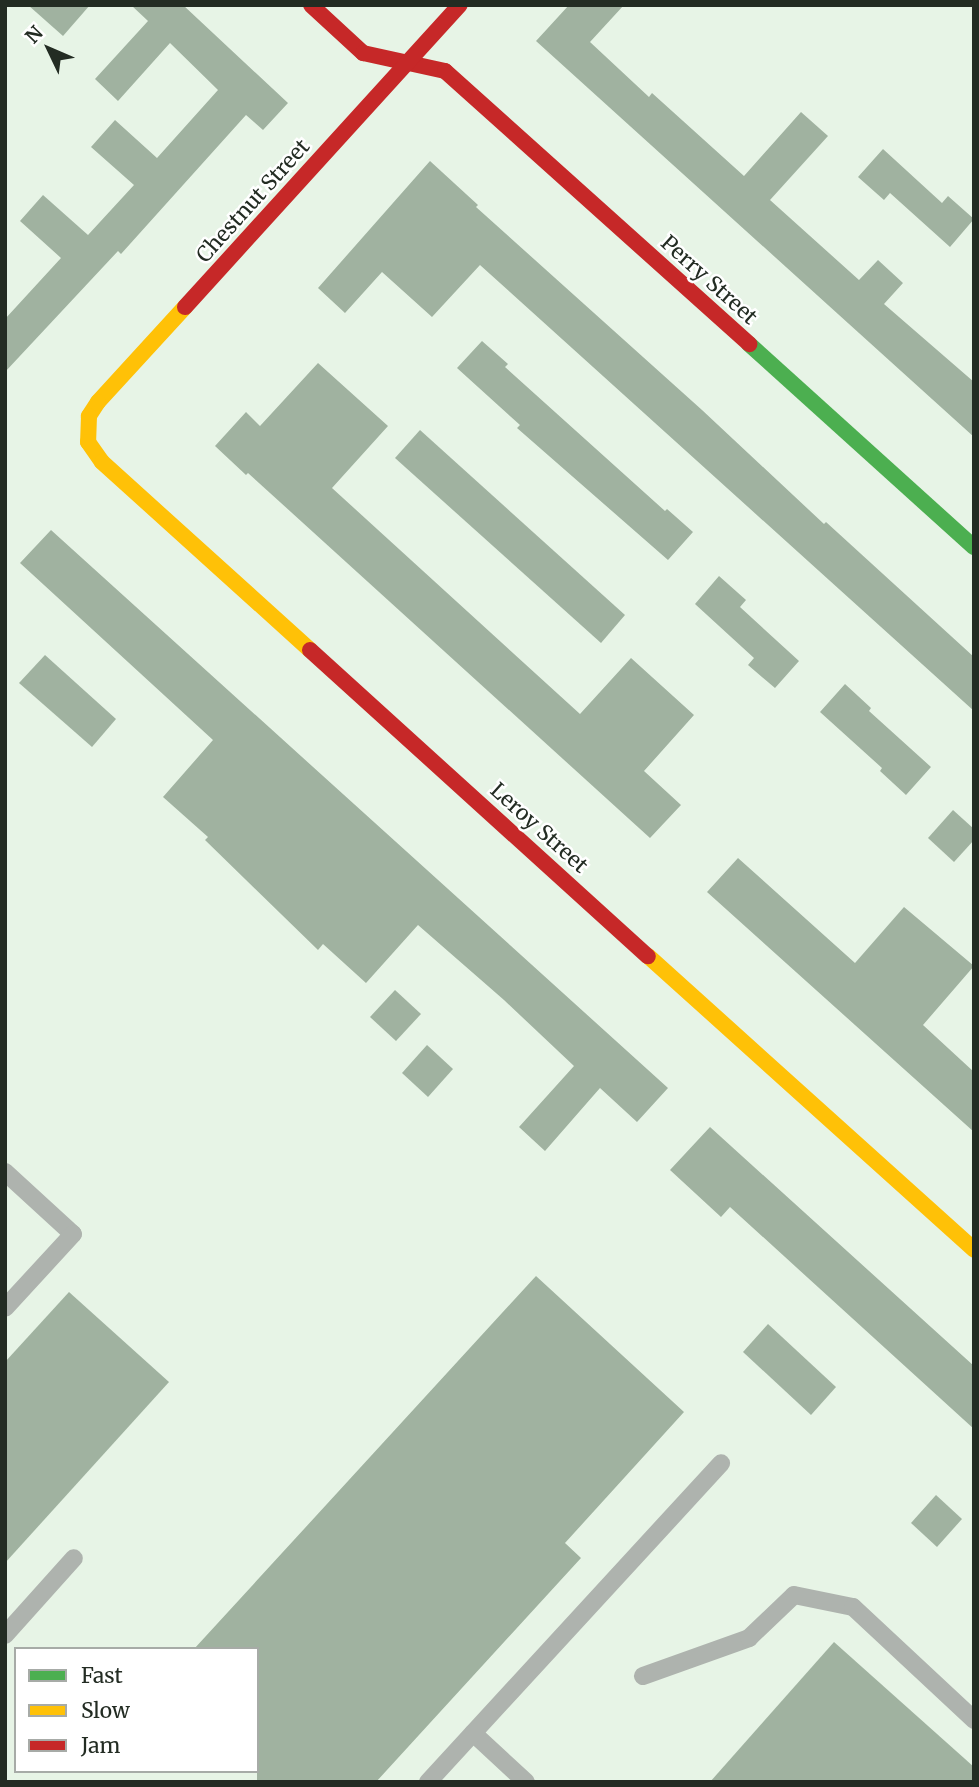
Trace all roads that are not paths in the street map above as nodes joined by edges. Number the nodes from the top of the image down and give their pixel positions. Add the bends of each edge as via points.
1 (311, 5) edge
2 (460, 5) edge
3 (407, 64) junction
4 (86, 431) joint
5 (974, 547) edge
6 (5, 1172) edge
7 (974, 1250) edge
8 (5, 1308) edge
9 (721, 1463) dead end
10 (74, 1558) dead end
11 (5, 1635) edge
12 (643, 1676) dead end
13 (974, 1720) edge
14 (473, 1733) junction
15 (428, 1782) edge
16 (526, 1782) edge

1 - 3 street, Perry Street via 363,53
2 - 3 street, Chestnut Street
3 - 4 street, Chestnut Street via 98,402
3 - 5 street, Perry Street via 449,75
4 - 7 street, Leroy Street via 102,462
6 - 8 lane via 73,1234
9 - 14 lane
10 - 11 lane
12 - 13 lane via 749,1638 794,1595 852,1607
14 - 15 lane
14 - 16 lane

